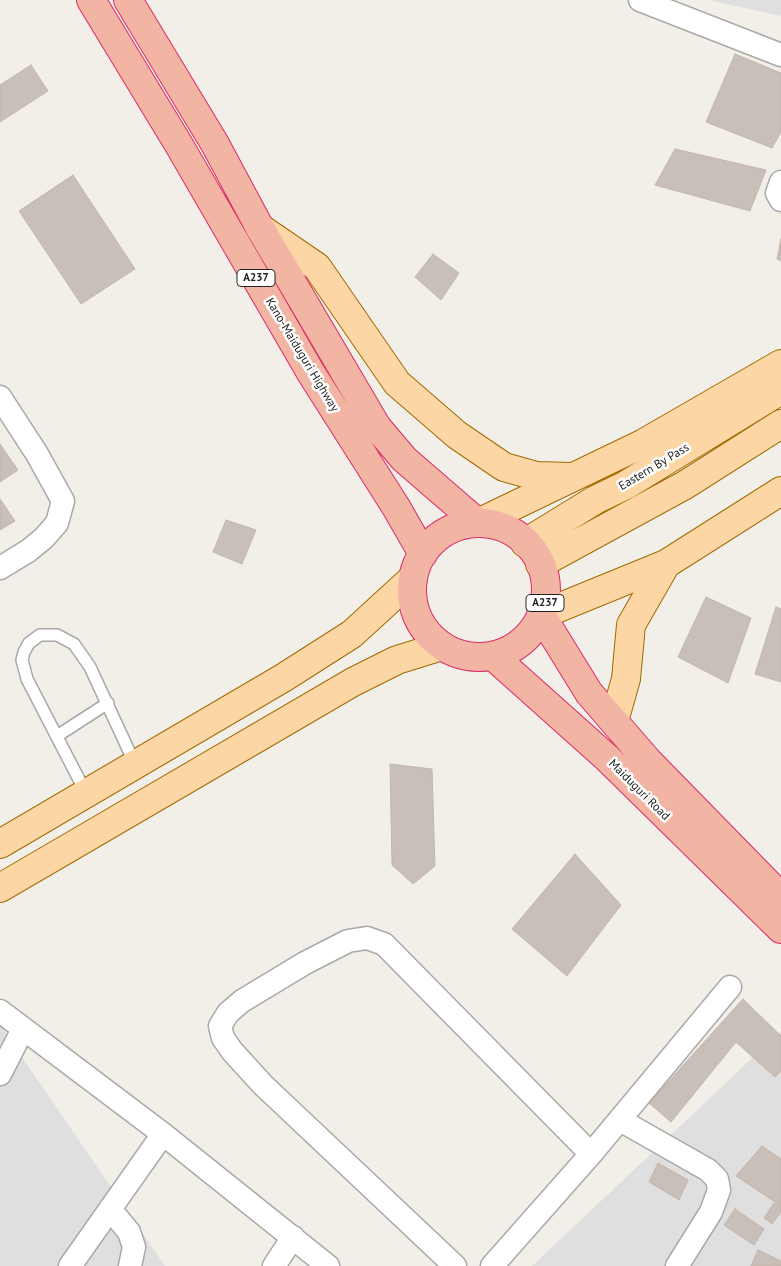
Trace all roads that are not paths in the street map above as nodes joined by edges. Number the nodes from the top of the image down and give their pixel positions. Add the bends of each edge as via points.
1 (91, 0) edge
2 (128, 0) edge
3 (640, 0) edge
4 (781, 54) edge
5 (781, 182) edge
6 (781, 200) edge
7 (260, 228) junction
8 (781, 364) edge
9 (781, 390) edge
10 (0, 397) edge
11 (781, 424) edge
12 (572, 477) junction
13 (781, 491) edge
14 (478, 524) junction
15 (533, 553) junction
16 (666, 564) junction
17 (418, 566) junction
18 (0, 568) edge
19 (541, 615) junction
20 (442, 646) junction
21 (493, 656) junction
22 (108, 702) junction
23 (614, 721) junction
24 (57, 736) junction
25 (136, 764) junction
26 (86, 793) junction
27 (0, 844) edge
28 (0, 888) edge
29 (781, 897) edge
30 (781, 929) edge
31 (730, 987) dead end
32 (0, 1011) edge
33 (23, 1029) junction
34 (0, 1074) edge
35 (620, 1120) junction
36 (163, 1134) junction
37 (592, 1154) junction
38 (110, 1209) junction
39 (293, 1237) junction
40 (70, 1266) edge
41 (130, 1266) edge
42 (274, 1266) edge
43 (328, 1266) edge
44 (455, 1266) edge
45 (492, 1266) edge
46 (677, 1266) edge

1 - 17 highway, Kano-Maiduguri Highway / A237 via 311,373 376,475
2 - 7 highway, A237 via 215,144
3 - 4 street
5 - 6 street via 777,193
7 - 12 main road via 317,267 397,383 457,436 504,467 536,476
7 - 14 highway, A237 via 377,427 404,459
8 - 12 main road via 644,443
9 - 15 main road, Eastern By Pass via 626,485 595,500
10 - 18 street via 37,454 62,501 57,523 44,538
11 - 15 main road via 685,485
12 - 14 main road
13 - 16 main road
14 - 15 highway via 504,528
14 - 17 highway via 465,525 441,535
15 - 19 highway, A237 via 546,590
16 - 19 main road
16 - 23 main road via 631,625 626,679
17 - 20 highway, A237 via 413,604 424,628
17 - 25 main road via 352,634
19 - 21 highway, A237 via 527,637
19 - 23 highway, Maiduguri Road / A237 via 589,693
20 - 21 highway, A237 via 467,656
20 - 28 main road via 397,660 344,687
21 - 30 highway, Maiduguri Road via 606,757
22 - 24 lane
22 - 24 lane via 74,644 57,635 40,635 29,643 22,660 27,679
22 - 25 lane
23 - 29 highway, Maiduguri Road / A237 via 705,822
24 - 26 lane
25 - 26 main road
26 - 27 main road
31 - 35 street
32 - 33 street
33 - 34 street
33 - 36 street
35 - 37 street
35 - 46 street via 708,1170 717,1179 719,1190 711,1212
36 - 38 street
36 - 39 street
37 - 44 street via 384,944 366,938 348,941 242,1001 228,1013 220,1026 232,1052
37 - 45 street
38 - 40 street
38 - 41 street via 129,1232 134,1247
39 - 42 street
39 - 43 street

